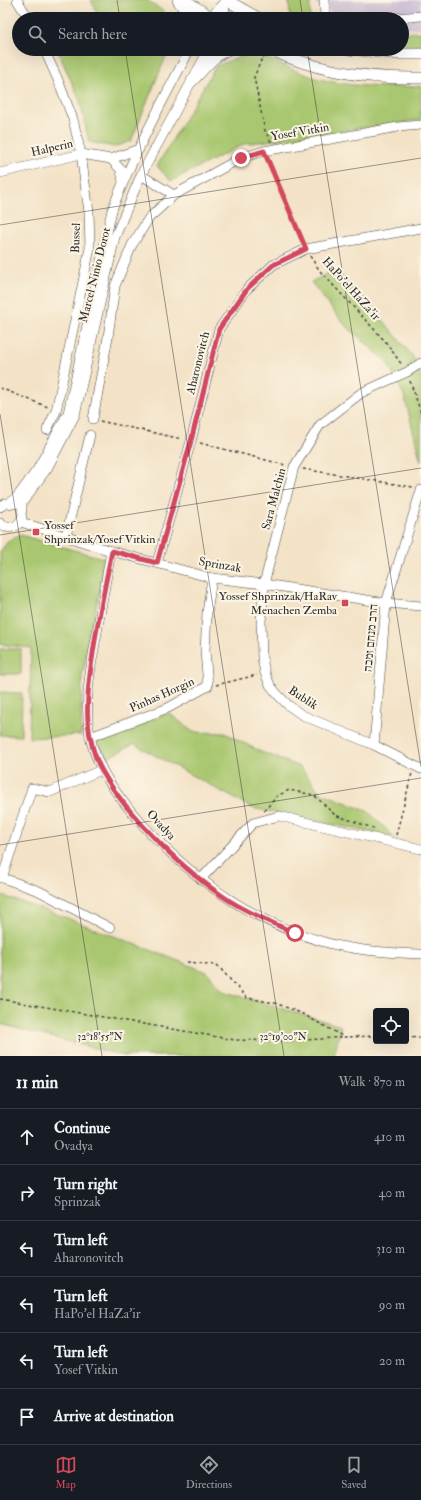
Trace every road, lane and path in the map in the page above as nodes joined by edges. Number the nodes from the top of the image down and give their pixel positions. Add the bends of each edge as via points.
1 (17, 0) edge
2 (178, 0) edge
3 (184, 0) edge
4 (226, 0) edge
5 (324, 0) edge
6 (25, 12) edge
7 (186, 12) edge
8 (202, 12) edge
9 (216, 12) edge
10 (224, 12) edge
11 (247, 12) edge
12 (326, 12) edge
13 (421, 16) edge
14 (409, 17) edge
15 (409, 54) edge
16 (421, 54) edge
17 (47, 56) edge
18 (186, 56) edge
19 (205, 56) edge
20 (216, 56) edge
21 (264, 56) edge
22 (285, 56) edge
23 (421, 78) edge
24 (192, 82) junction
25 (421, 125) edge
26 (139, 149) junction
27 (275, 149) junction
28 (264, 151) junction
29 (81, 154) junction
30 (110, 159) junction
31 (0, 173) edge
32 (141, 175) junction
33 (123, 182) junction
34 (174, 195) junction
35 (421, 228) edge
36 (306, 249) junction
37 (421, 363) edge
38 (406, 372) junction
39 (0, 388) edge
40 (56, 410) junction
41 (421, 413) edge
42 (93, 419) joint
43 (47, 430) dead end
44 (90, 435) dead end
45 (191, 441) junction
46 (294, 467) junction
47 (417, 489) edge
48 (10, 502) junction
49 (0, 507) edge
50 (22, 510) junction
51 (21, 522) junction
52 (1, 526) edge
53 (66, 536) junction
54 (112, 551) junction
55 (157, 563) junction
56 (212, 578) junction
57 (264, 584) junction
58 (386, 603) junction
59 (421, 606) edge
60 (265, 673) junction
61 (208, 686) junction
62 (90, 737) junction
63 (374, 745) junction
64 (418, 767) edge
65 (101, 770) junction
66 (253, 823) junction
67 (378, 839) junction
68 (394, 844) junction
69 (421, 849) edge
70 (1, 878) edge
71 (201, 879) junction
72 (110, 928) dead end
73 (421, 954) edge
74 (188, 962) dead end
75 (0, 999) edge
76 (373, 1036) edge
77 (344, 1037) junction
78 (409, 1038) edge
79 (421, 1038) edge

1 - 6 street
2 - 7 main road
3 - 8 main road
4 - 9 street
4 - 10 street
4 - 11 main road
5 - 12 street
13 - 14 street
15 - 16 main road
17 - 29 street, Bussel via 73,119
18 - 26 street, Marcel Ninio Dorot
19 - 24 street, Marcel Ninio Dorot
20 - 24 main road
21 - 27 path via 254,78 265,131
22 - 23 main road via 320,68 359,76
24 - 32 street, Marcel Ninio Dorot
25 - 27 street, Yosef Vitkin
26 - 30 street, Halperin
26 - 33 street, Marcel Ninio Dorot
27 - 28 street, Yosef Vitkin
28 - 34 street, Yosef Vitkin via 241,158
28 - 36 path, HaPo'el HaZa'ir
29 - 30 street, Halperin
29 - 31 street, Halperin
29 - 40 street, Bussel via 89,212 90,248
30 - 33 street via 121,170
32 - 34 street
32 - 50 street, Marcel Ninio Dorot via 115,238 75,415 48,466 22,503
33 - 48 street, Marcel Ninio Dorot via 112,210 68,413 37,470 17,497
34 - 42 street, Yosef Vitkin via 149,218 132,245 115,286
35 - 36 street, Aharonovitch
36 - 38 path, HaPo'el HaZa'ir via 320,271 385,341
36 - 45 street, Aharonovitch via 273,265 247,289 219,329
37 - 38 street, Sara Malchin
38 - 41 path, HaPo'el HaZa'ir
38 - 46 street, Sara Malchin via 361,393 320,426
39 - 40 path
40 - 43 street, Bussel
42 - 45 path
44 - 53 street
45 - 46 path
45 - 55 street, Aharonovitch
46 - 47 path
46 - 57 street, Sara Malchin
47 - 58 street, הרב מנחם זמבה
48 - 49 street, Marcel Ninio Dorot
48 - 50 street
50 - 51 street, Marcel Ninio Dorot
51 - 52 street via 14,527
51 - 53 street, Sprinzak
53 - 54 street, Sprinzak
54 - 55 street, Sprinzak
54 - 62 street, Ovadya via 90,673
55 - 56 street, Sprinzak
56 - 57 street, Sprinzak
56 - 61 street, Pinhas Horgin via 206,621
57 - 58 street, Sprinzak
57 - 60 street, Bublik via 261,641
58 - 59 street, Sprinzak
58 - 63 street, הרב מנחם זמבה
60 - 61 path
60 - 63 street, Bublik via 270,685 288,706 302,715
61 - 62 street, Pinhas Horgin via 168,708
62 - 65 street, Ovadya
63 - 64 street, Bublik
64 - 68 path
65 - 70 street via 50,792 32,788
65 - 71 street, Ovadya via 117,794 161,844
66 - 67 street via 279,816
66 - 67 path via 277,796 289,790 314,795 336,815 373,828
66 - 71 street
67 - 68 street
68 - 69 street
70 - 72 street via 39,891
71 - 73 street, Ovadya via 258,917 295,933 325,943 397,954
74 - 77 path via 217,966 247,998 275,1003 301,1013
75 - 77 path via 235,1040 294,1041
76 - 77 path
78 - 79 path

